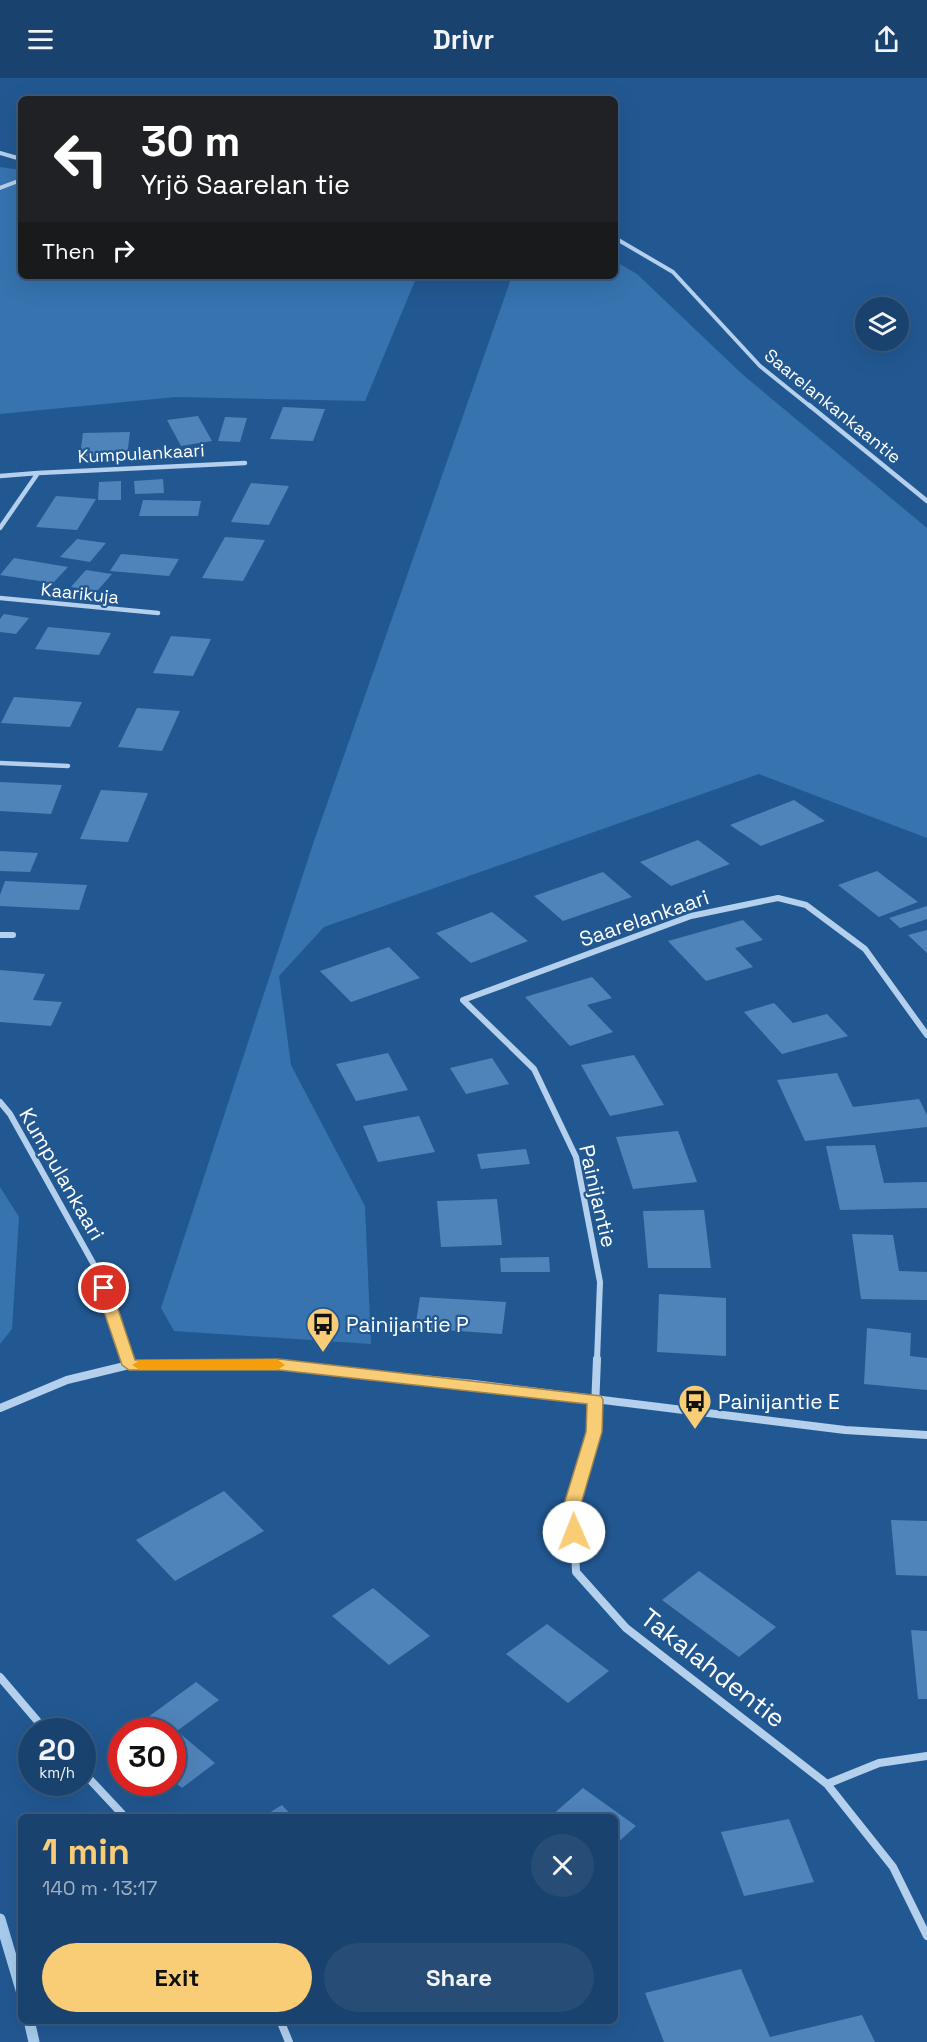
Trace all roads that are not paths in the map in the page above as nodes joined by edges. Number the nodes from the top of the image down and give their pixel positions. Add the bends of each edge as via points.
1 (0, 153) edge
2 (18, 158) edge
3 (18, 181) edge
4 (0, 188) edge
5 (618, 240) edge
6 (245, 464) dead end
7 (38, 473) junction
8 (0, 476) edge
9 (927, 501) edge
10 (0, 528) edge
11 (0, 598) edge
12 (158, 614) dead end
13 (0, 763) edge
14 (68, 766) dead end
15 (13, 935) dead end
16 (0, 936) edge
17 (463, 1000) joint
18 (927, 1035) edge
19 (0, 1102) edge
20 (129, 1365) junction
21 (595, 1400) junction
22 (0, 1408) edge
23 (927, 1435) edge
24 (0, 1677) edge
25 (35, 1718) edge
26 (927, 1756) edge
27 (827, 1784) junction
28 (96, 1786) edge
29 (122, 1814) edge
30 (927, 1936) edge
31 (282, 2024) edge
32 (289, 2042) edge

1 - 2 street
3 - 4 street
5 - 9 street, Saarelankankaantie via 674,272 760,366
6 - 7 street, Kumpulankaari
7 - 8 street, Kumpulankaari
7 - 10 street
11 - 12 street, Kaarikuja
13 - 14 street
15 - 16 street
17 - 18 street, Saarelankaari via 691,916 778,898 806,905 865,949
17 - 21 street, Painijantie via 534,1069 576,1156 600,1282
19 - 20 street, Kumpulankaari via 98,1272
20 - 21 street via 279,1365
20 - 22 street via 67,1380
21 - 23 street via 845,1430
21 - 27 street, Takalahdentie via 594,1432 573,1504 576,1572 626,1628
24 - 25 street
26 - 27 street via 879,1763
27 - 30 street, Takalahdentie via 893,1868
28 - 29 street
31 - 32 street

